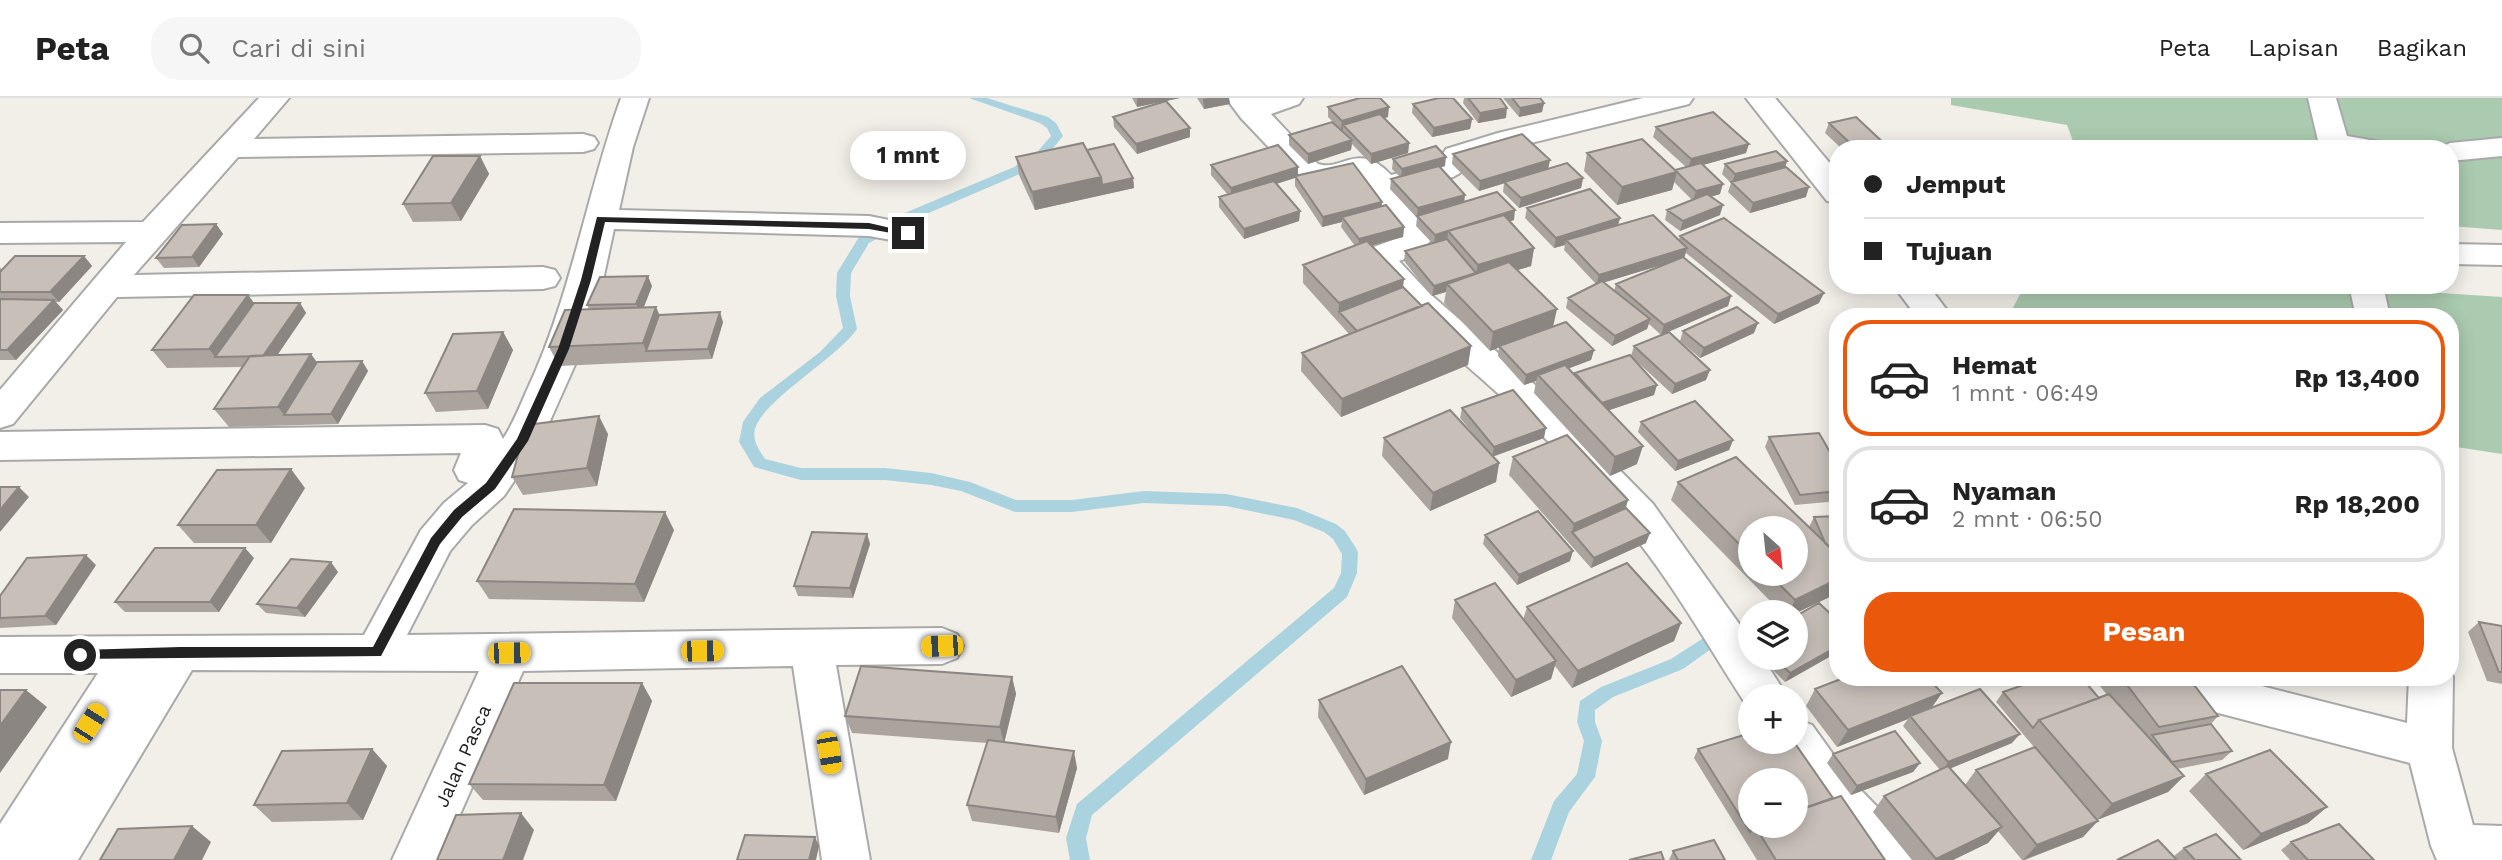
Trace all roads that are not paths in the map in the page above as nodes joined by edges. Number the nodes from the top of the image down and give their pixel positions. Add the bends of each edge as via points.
1 (275, 98) edge
2 (635, 98) edge
3 (1289, 98) edge
4 (1679, 98) edge
5 (1760, 98) edge
6 (2322, 98) edge
7 (1246, 105) edge
8 (2332, 140) edge
9 (583, 143) dead end
10 (2502, 147) edge
11 (231, 148) junction
12 (2459, 151) edge
13 (1829, 183) edge
14 (1384, 186) junction
15 (601, 219) junction
16 (892, 230) dead end
17 (152, 232) junction
18 (0, 233) edge
19 (2459, 254) edge
20 (2502, 255) edge
21 (542, 278) dead end
22 (109, 286) junction
23 (1917, 294) edge
24 (1928, 308) edge
25 (15, 378) edge
26 (0, 415) edge
27 (0, 446) edge
28 (473, 470) dead end
29 (942, 646) dead end
30 (812, 649) junction
31 (180, 652) junction
32 (377, 652) junction
33 (509, 653) junction
34 (0, 655) edge
35 (133, 655) junction
36 (1757, 684) edge
37 (2200, 686) edge
38 (2431, 686) edge
39 (2429, 748) junction
40 (1807, 754) edge
41 (2502, 848) edge
42 (2458, 853) edge
43 (4, 860) edge
44 (51, 860) edge
45 (416, 860) edge
46 (846, 860) edge
47 (1896, 860) edge

1 - 11 street
2 - 15 street
3 - 7 street
4 - 14 street via 1509,139 1457,155 1442,171
5 - 13 street
6 - 8 street
7 - 14 street via 1314,175 1360,166
9 - 11 street
10 - 12 street
11 - 17 street
14 - 36 street via 1415,239 1413,244 1385,252 1381,261 1418,302 1529,400 1639,515
15 - 16 street
15 - 32 street via 564,349 522,441 491,486 435,541
17 - 18 street
17 - 22 street
19 - 20 street
21 - 22 street
22 - 25 street
23 - 24 street
25 - 26 street
27 - 28 street via 485,439
29 - 30 street
30 - 33 street
30 - 46 street
31 - 32 street
31 - 35 street
31 - 44 street
32 - 33 street
33 - 45 street, Jalan Pasca
34 - 35 street
35 - 43 street
37 - 39 street
38 - 39 street
39 - 42 street
40 - 47 street via 1837,797
41 - 42 street

